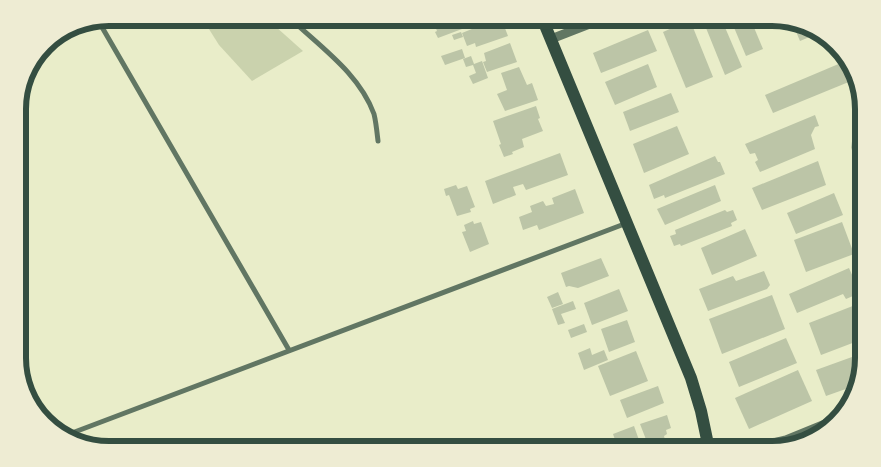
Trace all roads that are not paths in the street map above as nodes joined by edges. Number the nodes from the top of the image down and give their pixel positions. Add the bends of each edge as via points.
1 (299, 26) edge
2 (545, 26) edge
3 (585, 26) edge
4 (101, 27) edge
5 (551, 40) junction
6 (378, 141) dead end
7 (627, 223) junction
8 (290, 350) junction
9 (817, 428) edge
10 (73, 432) edge
11 (790, 438) edge
12 (707, 441) edge

1 - 6 street via 346,70 366,97 374,116
2 - 5 main road
3 - 5 street
4 - 8 street
5 - 7 main road
7 - 8 street
7 - 12 main road via 691,378
8 - 10 street
9 - 11 street

